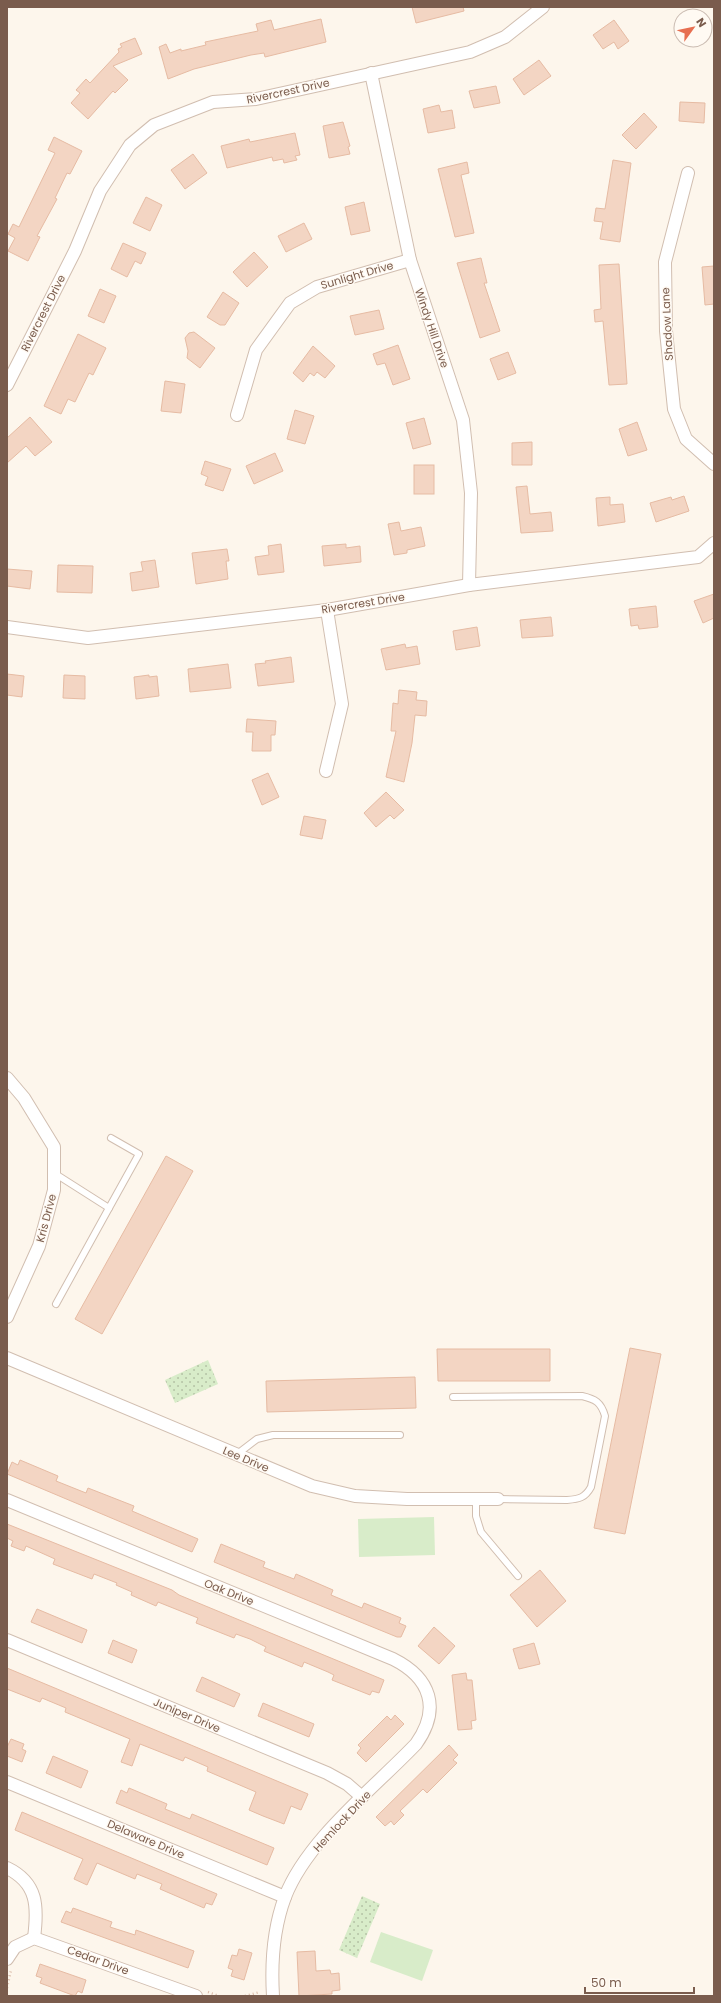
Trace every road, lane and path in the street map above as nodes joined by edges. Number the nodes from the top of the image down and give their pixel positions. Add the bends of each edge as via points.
1 (543, 7) edge
2 (371, 73) junction
3 (688, 173) dead end
4 (410, 260) junction
5 (7, 385) edge
6 (237, 414) dead end
7 (714, 464) edge
8 (714, 543) edge
9 (469, 585) junction
10 (327, 610) junction
11 (7, 627) edge
12 (326, 771) dead end
13 (7, 1078) edge
14 (111, 1138) dead end
15 (54, 1173) junction
16 (109, 1208) junction
17 (56, 1304) dead end
18 (7, 1317) edge
19 (7, 1358) edge
20 (453, 1397) dead end
21 (400, 1435) dead end
22 (236, 1455) junction
23 (476, 1499) junction
24 (498, 1499) joint
25 (7, 1500) edge
26 (518, 1576) dead end
27 (7, 1640) edge
28 (430, 1706) joint
29 (7, 1782) edge
30 (362, 1797) junction
31 (7, 1868) edge
32 (285, 1897) junction
33 (34, 1938) junction
34 (7, 1959) edge
35 (263, 1989) dead end
36 (254, 1995) edge
37 (196, 1996) edge
38 (245, 1996) edge
39 (273, 1996) edge

1 - 2 street, Rivercrest Drive via 505,38 470,52
2 - 4 street, Windy Hill Drive
2 - 5 street, Rivercrest Drive via 256,99 213,102 154,125 136,140 100,191 76,251
3 - 7 street, Shadow Lane via 665,262 666,331 674,409 686,439
4 - 6 street, Sunlight Drive via 317,287 290,303 256,350
4 - 9 street, Windy Hill Drive via 463,420 471,493
8 - 9 street, Rivercrest Drive via 698,557
9 - 10 street, Rivercrest Drive
10 - 11 street, Rivercrest Drive via 88,638
10 - 12 street via 342,704
13 - 15 street, Kris Drive via 24,1098 54,1147
14 - 16 lane via 138,1154
15 - 16 lane
15 - 18 street, Kris Drive via 54,1190 39,1246
16 - 17 lane
19 - 22 street, Lee Drive
20 - 24 lane via 582,1396 595,1399 603,1407 605,1416 591,1487 586,1495 579,1499 567,1500
21 - 22 lane via 273,1435 257,1439
22 - 23 street, Lee Drive via 312,1486 355,1496
23 - 24 street, Lee Drive
23 - 26 lane via 476,1516 481,1532
25 - 28 street, Oak Drive via 393,1659 419,1678 429,1696
27 - 30 street, Juniper Drive via 327,1773 347,1784
28 - 30 street, Hemlock Drive via 428,1722 416,1744
29 - 32 street, Delaware Drive
30 - 32 street, Hemlock Drive via 316,1847
31 - 33 street via 24,1879 34,1898 37,1910
32 - 39 street, Hemlock Drive via 275,1936 272,1965
33 - 34 street via 14,1946
33 - 37 street, Cedar Drive
35 - 36 path
36 - 38 path

